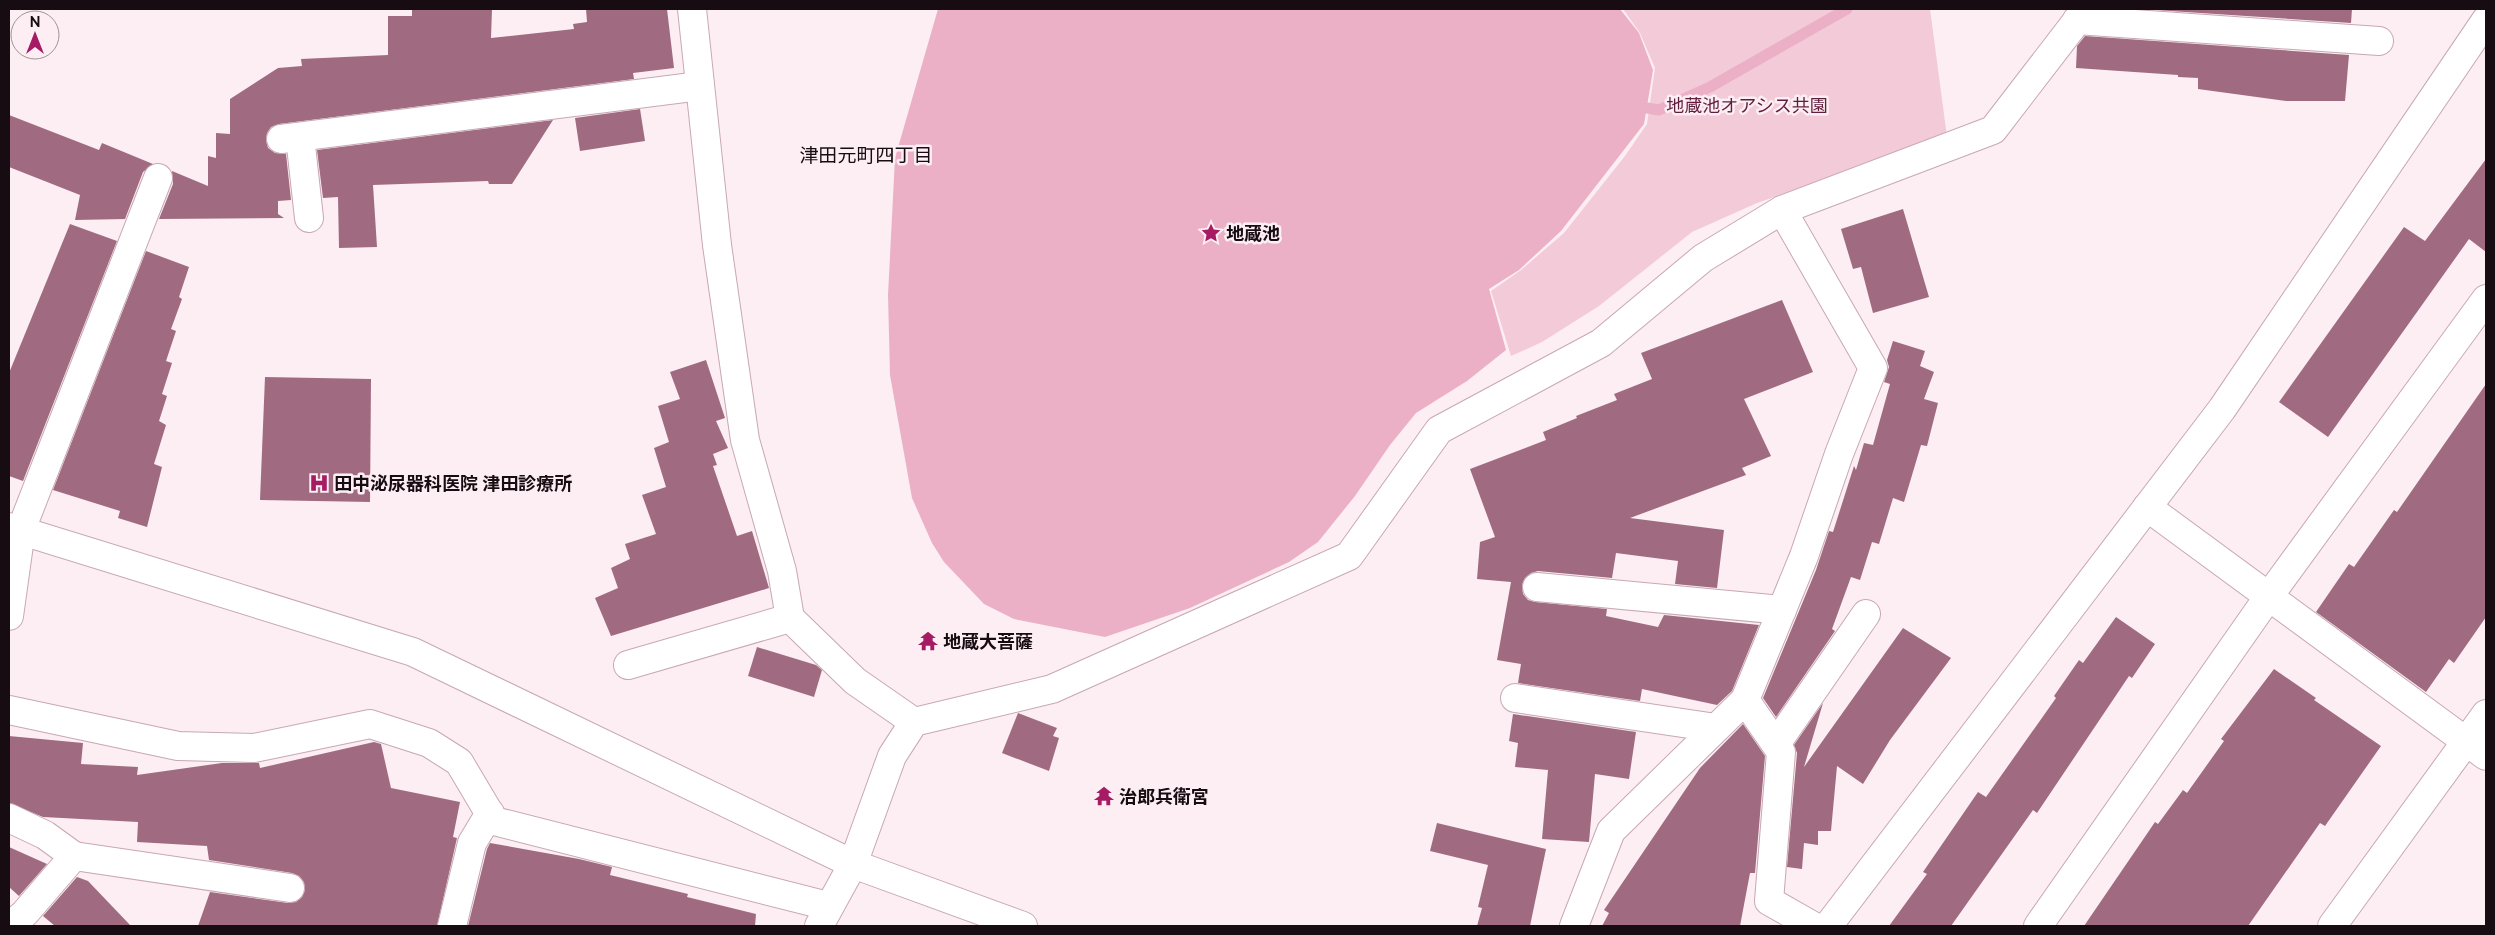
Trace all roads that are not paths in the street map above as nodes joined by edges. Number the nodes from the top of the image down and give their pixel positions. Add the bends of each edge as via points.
1 (692, 9) edge
2 (2082, 14) edge
3 (2486, 20) edge
4 (2379, 41) dead end
5 (700, 86) junction
6 (158, 178) dead end
7 (1782, 210) junction
8 (309, 218) dead end
9 (2486, 299) edge
10 (2147, 507) junction
11 (15, 528) edge
12 (1536, 587) dead end
13 (2269, 596) junction
14 (1782, 610) junction
15 (1866, 614) dead end
16 (9, 616) edge
17 (790, 618) junction
18 (628, 666) dead end
19 (1515, 698) dead end
20 (1745, 700) junction
21 (9, 710) edge
22 (2486, 714) edge
23 (914, 722) junction
24 (1716, 728) junction
25 (1776, 744) junction
26 (2476, 749) edge
27 (490, 814) junction
28 (9, 818) edge
29 (74, 856) junction
30 (853, 864) junction
31 (290, 888) dead end
32 (824, 916) edge
33 (10, 926) edge
34 (452, 926) edge
35 (1023, 926) edge
36 (1574, 926) edge
37 (1813, 926) edge
38 (1828, 926) edge
39 (2038, 926) edge
40 (2332, 926) edge

1 - 5 street
2 - 4 street
2 - 7 street via 1993,130
3 - 10 street via 2222,409
5 - 8 street via 291,138
5 - 17 street via 717,245 744,440 782,572
6 - 11 street
7 - 14 street via 1873,368
7 - 23 street via 1703,258 1600,343 1439,430 1349,556 1052,689
9 - 13 street
10 - 13 street
10 - 38 street
11 - 16 street
11 - 30 street via 413,652
12 - 14 street
13 - 26 street
13 - 39 street
14 - 20 street
15 - 25 street
17 - 18 street
17 - 23 street via 855,681
19 - 24 street
20 - 24 street
20 - 25 street
21 - 27 street via 178,746 254,748 370,724 429,743 459,762
22 - 26 street
23 - 30 street via 892,756
24 - 36 street via 1611,830
25 - 37 street via 1781,752 1769,901
26 - 40 street
27 - 32 street via 494,821
27 - 34 street via 472,843
28 - 29 street via 45,834
29 - 31 street
29 - 33 street
30 - 32 street
30 - 35 street

